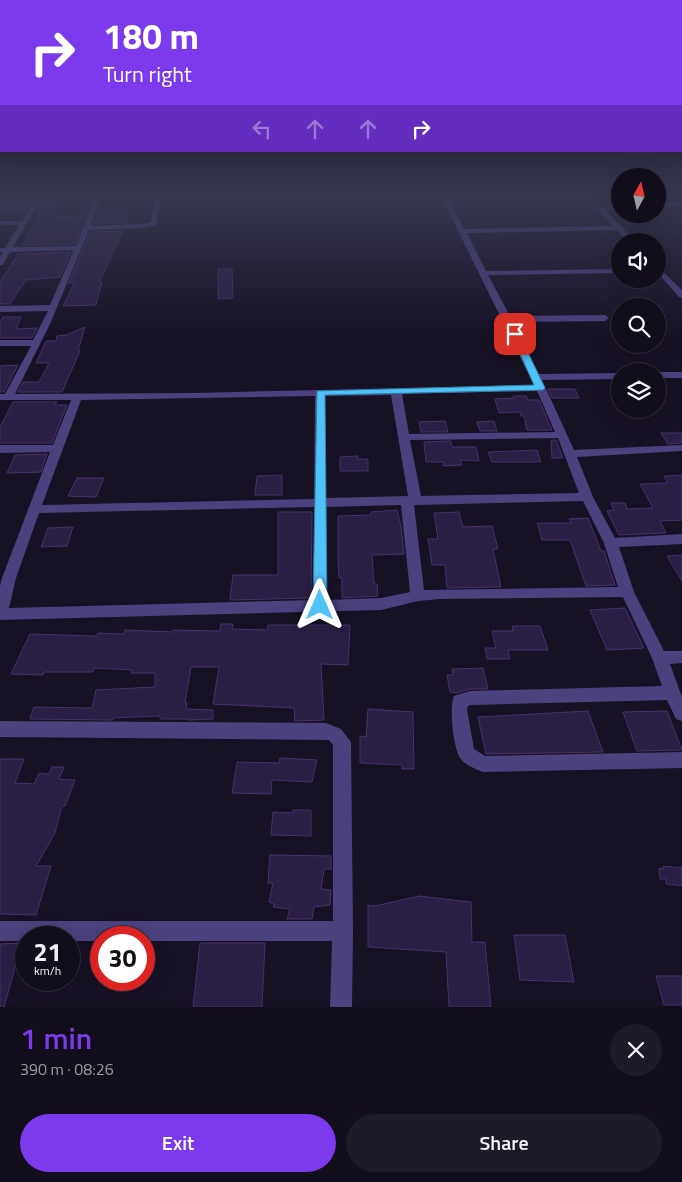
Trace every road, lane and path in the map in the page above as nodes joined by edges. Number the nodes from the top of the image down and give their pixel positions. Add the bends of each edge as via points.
1 (81, 243) edge
2 (468, 243) edge
3 (79, 248) junction
4 (4, 250) edge
5 (0, 263) edge
6 (611, 271) edge
7 (482, 273) junction
8 (666, 278) edge
9 (682, 295) edge
10 (0, 308) edge
11 (52, 308) junction
12 (606, 318) dead end
13 (508, 319) junction
14 (0, 343) edge
15 (37, 343) junction
16 (666, 375) edge
17 (682, 375) edge
18 (611, 377) edge
19 (538, 382) junction
20 (396, 391) junction
21 (320, 393) junction
22 (4, 397) edge
23 (78, 397) junction
24 (562, 435) junction
25 (406, 437) junction
26 (57, 448) junction
27 (682, 448) edge
28 (0, 449) edge
29 (569, 454) junction
30 (587, 498) junction
31 (411, 500) junction
32 (321, 502) junction
33 (34, 509) junction
34 (682, 539) edge
35 (611, 544) junction
36 (627, 592) junction
37 (418, 596) junction
38 (320, 605) junction
39 (0, 613) edge
40 (682, 657) edge
41 (660, 658) junction
42 (672, 693) junction
43 (682, 714) edge
44 (0, 729) edge
45 (682, 760) edge
46 (0, 931) edge
47 (343, 931) junction
48 (340, 1007) edge

1 - 3 street
2 - 7 street
3 - 4 street
3 - 11 street
4 - 5 street
6 - 7 street
7 - 13 street
8 - 9 street
10 - 11 street
11 - 15 street
12 - 13 street
13 - 19 street
14 - 15 street
15 - 22 street
16 - 17 street
18 - 19 street
19 - 20 street
19 - 24 street
20 - 21 street
20 - 25 street
21 - 23 street
21 - 32 street
22 - 23 street
23 - 26 street
24 - 25 street
24 - 29 street
25 - 31 street
26 - 28 street
26 - 33 street
27 - 29 street
29 - 30 street
30 - 31 street
30 - 35 street
31 - 32 street
31 - 37 street
32 - 33 street
32 - 38 street
33 - 39 street
34 - 35 street
35 - 36 street
36 - 37 street
36 - 41 street
37 - 38 street via 381,604
38 - 39 street
40 - 41 street
41 - 42 street
42 - 43 street
42 - 45 street via 470,698 460,701 459,710 466,752 484,764
44 - 47 street via 326,731 335,734 342,742
46 - 47 street
47 - 48 street

